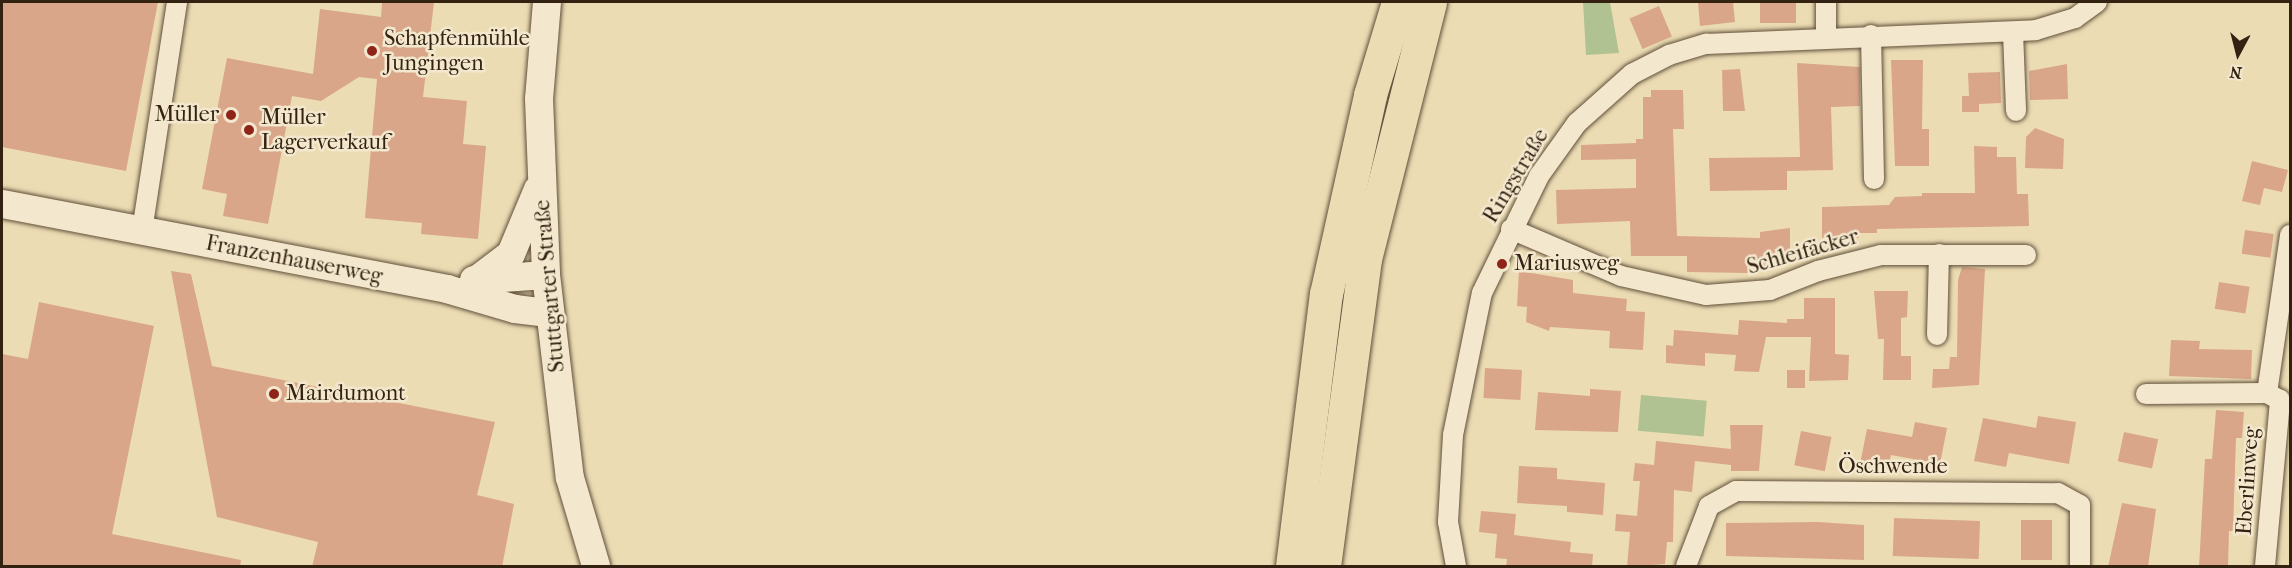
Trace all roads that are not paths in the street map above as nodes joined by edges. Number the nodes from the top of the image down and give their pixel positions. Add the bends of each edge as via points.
1 (177, 2) edge
2 (547, 2) edge
3 (1398, 2) edge
4 (1430, 2) edge
5 (1826, 2) edge
6 (2097, 2) edge
7 (2013, 32) junction
8 (1871, 35) junction
9 (1826, 37) junction
10 (2016, 111) dead end
11 (1874, 179) dead end
12 (541, 180) junction
13 (2, 204) edge
14 (1511, 229) junction
15 (142, 231) junction
16 (2290, 235) edge
17 (1939, 254) junction
18 (2026, 255) dead end
19 (546, 275) junction
20 (478, 279) junction
21 (447, 289) junction
22 (549, 313) junction
23 (1937, 335) dead end
24 (2146, 394) dead end
25 (2279, 396) edge
26 (596, 567) edge
27 (1292, 567) edge
28 (1324, 567) edge
29 (1456, 567) edge
30 (1686, 567) edge
31 (2080, 567) edge
32 (2265, 567) edge

1 - 15 street
2 - 12 street, Stuttgarter Straße via 539,99
3 - 27 highway via 1370,95 1326,294
4 - 28 highway via 1365,259
5 - 9 street
6 - 7 street, Ringstraße via 2075,18
7 - 8 street, Ringstraße
7 - 10 street
8 - 9 street, Ringstraße
8 - 11 street
9 - 14 street, Ringstraße via 1706,44 1668,55 1632,74 1577,123 1539,176
12 - 19 street, Stuttgarter Straße
12 - 20 street via 511,254
13 - 15 street, Franzenhauserweg
14 - 17 street, Schleifäcker via 1621,276 1706,295 1770,290 1818,271 1881,255
14 - 29 street, Ringstraße via 1479,300 1453,435 1448,522
15 - 21 street, Franzenhauserweg
16 - 25 street, Eberlinweg
17 - 18 street, Schleifäcker
17 - 23 street
19 - 20 street, Franzenhauserweg
19 - 22 street, Stuttgarter Straße
20 - 21 street, Franzenhauserweg
21 - 22 street, Franzenhauserweg via 515,309
22 - 26 street, Stuttgarter Straße via 570,478
24 - 25 street
25 - 32 street, Eberlinweg
30 - 31 street, Öschwende via 1709,506 1736,491 2058,493 2080,505

